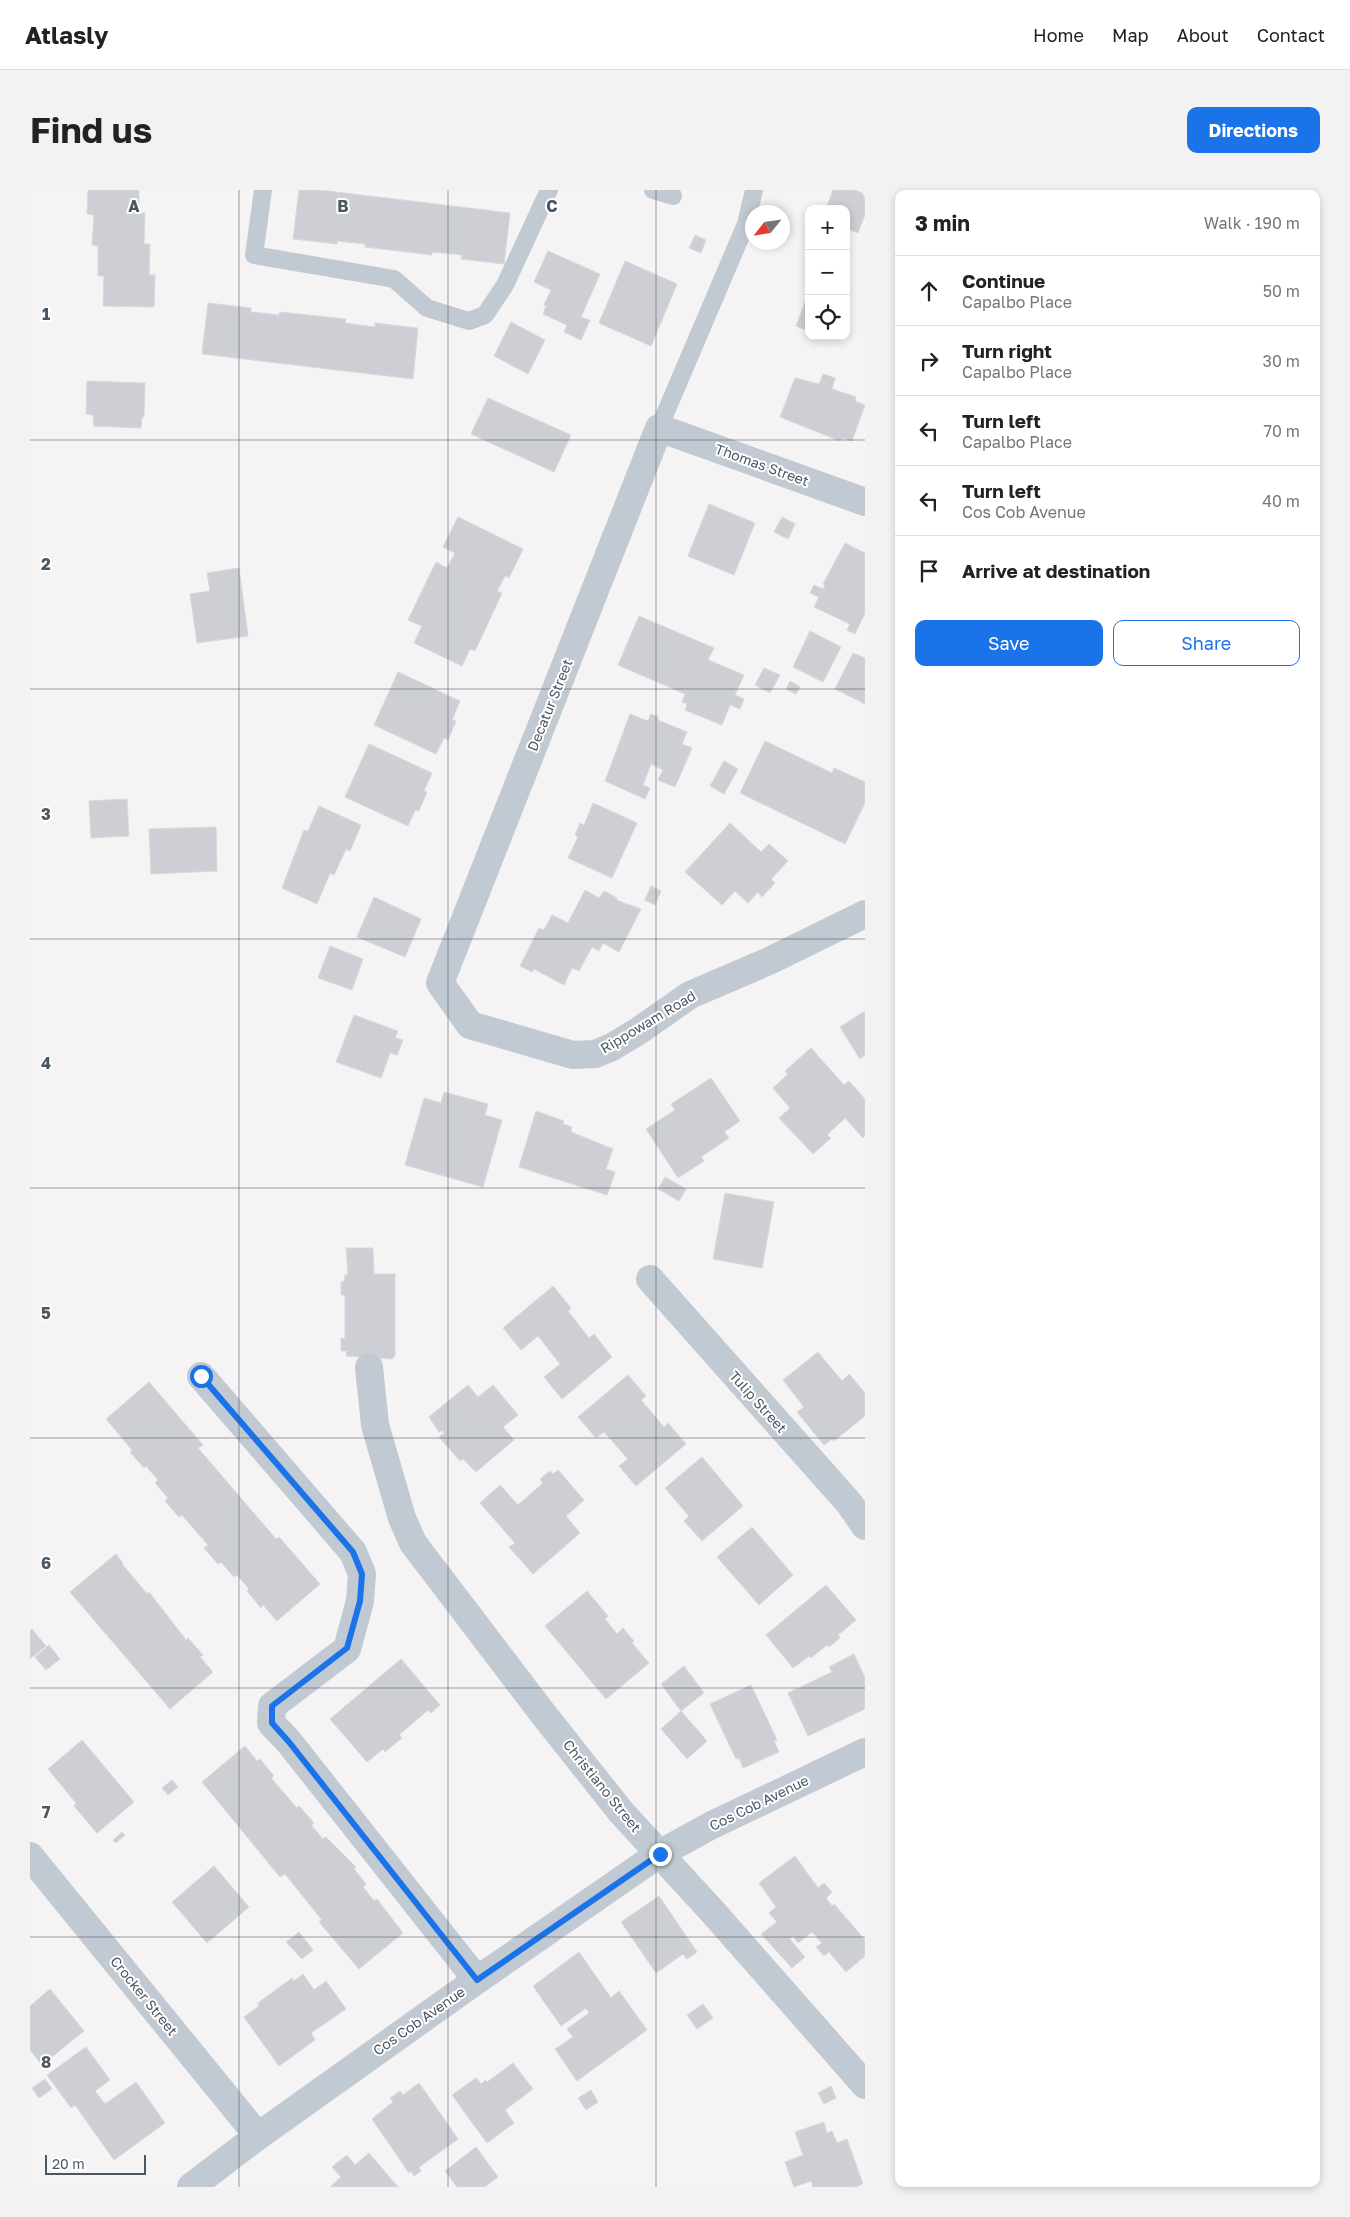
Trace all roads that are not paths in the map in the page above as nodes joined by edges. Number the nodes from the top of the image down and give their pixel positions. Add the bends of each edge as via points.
1 (263, 190) edge
2 (549, 190) edge
3 (653, 190) edge
4 (754, 190) edge
5 (673, 196) dead end
6 (659, 428) junction
7 (865, 502) edge
8 (865, 914) edge
9 (440, 983) joint
10 (650, 1279) dead end
11 (369, 1367) dead end
12 (201, 1376) dead end
13 (865, 1526) edge
14 (865, 1752) edge
15 (660, 1854) junction
16 (30, 1856) edge
17 (477, 1980) junction
18 (865, 2085) edge
19 (258, 2136) junction
20 (191, 2187) edge

1 - 2 lane via 254,256 394,278 427,308 469,321 485,315 505,285
3 - 5 lane
4 - 6 lane via 746,224
6 - 7 street, Thomas Street
6 - 9 street, Decatur Street
8 - 9 street, Rippowam Road via 690,995 637,1032 595,1054 573,1055 470,1025
10 - 13 street, Tulip Street
11 - 15 street, Christiano Street via 375,1425 402,1518 413,1543 621,1812
12 - 17 street via 353,1552 362,1574 360,1601 347,1648 272,1706 272,1723
14 - 15 street, Cos Cob Avenue via 710,1826
15 - 17 street, Cos Cob Avenue
15 - 18 street, Christiano Street
16 - 19 street, Crocker Street
17 - 19 street, Cos Cob Avenue
19 - 20 street, Cos Cob Avenue

